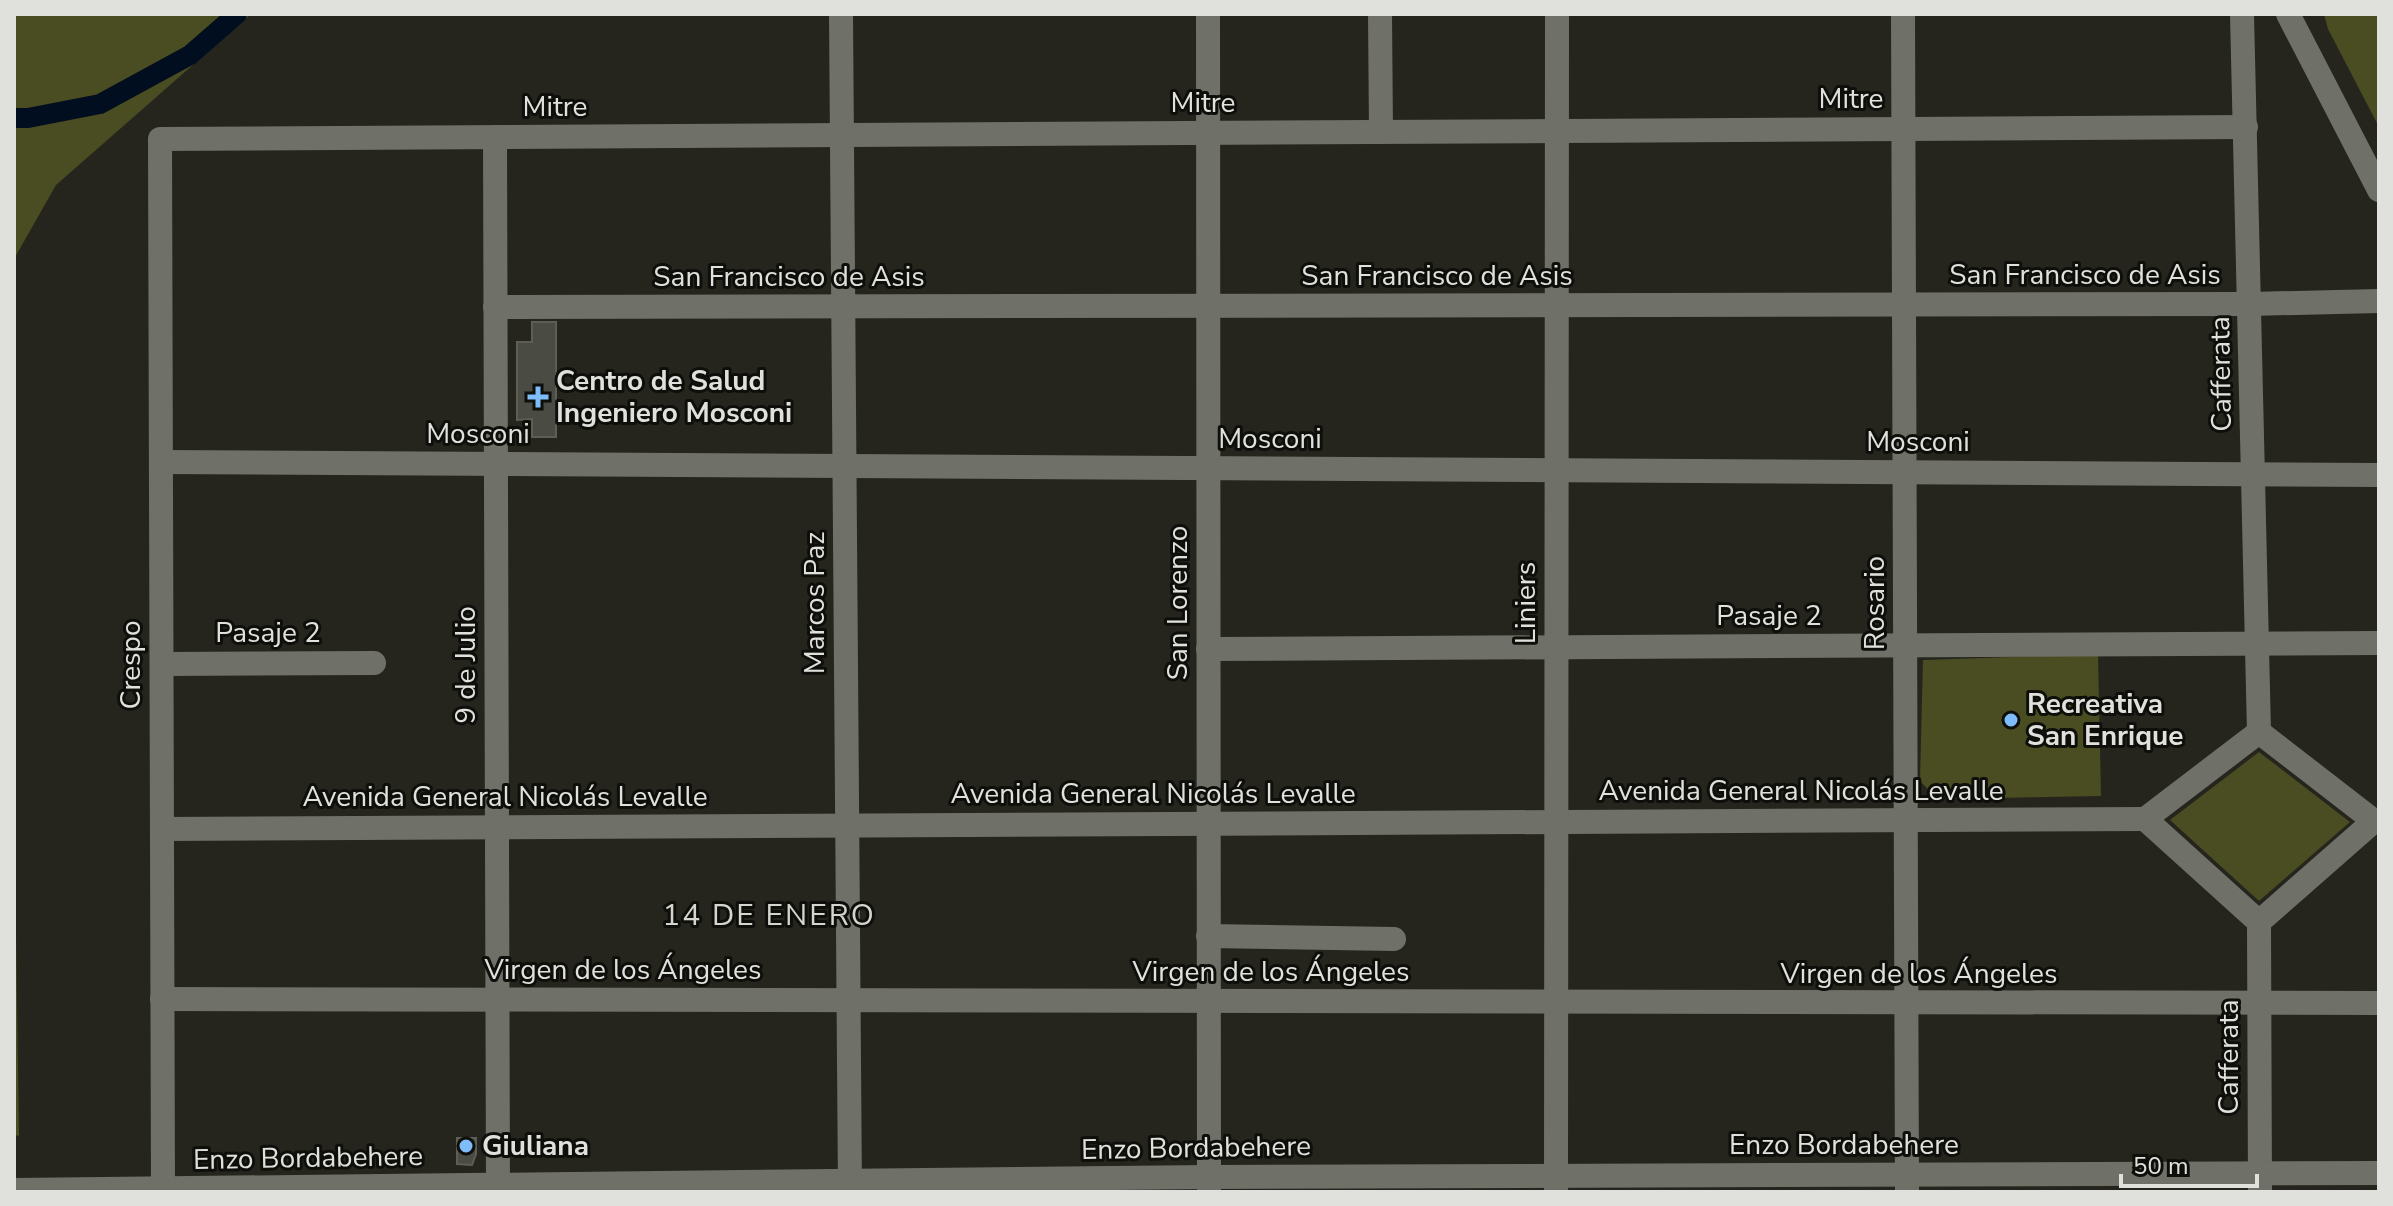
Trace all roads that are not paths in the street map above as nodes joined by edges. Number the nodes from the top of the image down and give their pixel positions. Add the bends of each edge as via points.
1 (841, 14) edge
2 (1208, 14) edge
3 (1380, 14) edge
4 (1557, 14) edge
5 (1903, 14) edge
6 (2242, 14) edge
7 (2288, 14) edge
8 (2246, 127) junction
9 (1903, 129) junction
10 (1557, 131) junction
11 (1381, 132) junction
12 (1208, 133) junction
13 (842, 135) junction
14 (495, 137) junction
15 (160, 139) joint
16 (2379, 190) edge
17 (2379, 301) edge
18 (2250, 304) junction
19 (1904, 305) junction
20 (1208, 306) junction
21 (1557, 306) junction
22 (495, 307) junction
23 (843, 307) junction
24 (161, 462) junction
25 (496, 465) junction
26 (844, 466) junction
27 (1208, 469) junction
28 (1557, 470) junction
29 (1905, 472) junction
30 (2253, 474) junction
31 (2379, 475) edge
32 (2257, 643) junction
33 (2379, 643) edge
34 (1905, 645) junction
35 (1556, 647) junction
36 (1208, 649) junction
37 (374, 663) dead end
38 (162, 664) junction
39 (2259, 732) junction
40 (2145, 819) junction
41 (1906, 820) junction
42 (2376, 821) edge
43 (1556, 822) junction
44 (1208, 824) junction
45 (847, 826) junction
46 (497, 827) junction
47 (162, 829) junction
48 (2259, 922) junction
49 (1208, 936) junction
50 (1394, 939) dead end
51 (162, 999) junction
52 (498, 1000) junction
53 (848, 1001) junction
54 (1208, 1002) junction
55 (1556, 1003) junction
56 (2379, 1003) edge
57 (1907, 1004) junction
58 (2259, 1004) junction
59 (2379, 1173) edge
60 (2260, 1183) edge
61 (1556, 1184) edge
62 (1907, 1184) edge
63 (1209, 1185) edge
64 (850, 1188) edge
65 (498, 1189) edge
66 (14, 1190) edge
67 (163, 1191) edge

1 - 13 street, Marcos Paz
2 - 12 street, San Lorenzo
3 - 11 street
4 - 10 street, Liniers
5 - 9 street, Rosario
6 - 8 street, Cafferata
7 - 16 street
8 - 9 street, Mitre
8 - 18 street, Cafferata
9 - 10 street, Mitre
9 - 19 street, Rosario
10 - 11 street, Mitre
10 - 21 street, Liniers
11 - 12 street, Mitre
12 - 13 street, Mitre
12 - 20 street, San Lorenzo
13 - 14 street, Mitre
13 - 23 street, Marcos Paz
14 - 15 street, Mitre
14 - 22 street, 9 de Julio
15 - 24 street, Crespo
17 - 18 street, San Francisco de Asis
18 - 19 street, San Francisco de Asis
18 - 30 street, Cafferata
19 - 21 street, San Francisco de Asis
19 - 29 street, Rosario
20 - 21 street, San Francisco de Asis
20 - 23 street, San Francisco de Asis
20 - 27 street, San Lorenzo
21 - 28 street, Liniers
22 - 23 street, San Francisco de Asis
22 - 25 street, 9 de Julio
23 - 26 street, Marcos Paz
24 - 25 street, Mosconi
24 - 38 street, Crespo
25 - 26 street, Mosconi
25 - 46 street, 9 de Julio
26 - 27 street, Mosconi
26 - 45 street, Marcos Paz
27 - 28 street, Mosconi
27 - 36 street, San Lorenzo
28 - 29 street, Mosconi
28 - 35 street, Liniers
29 - 30 street, Mosconi
29 - 34 street, Rosario
30 - 31 street, Mosconi
30 - 32 street, Cafferata
32 - 33 street, Pasaje 2
32 - 34 street, Pasaje 2
32 - 39 street, Cafferata
34 - 35 street, Pasaje 2
34 - 41 street, Rosario
35 - 36 street, Pasaje 2
35 - 43 street, Liniers
36 - 44 street, San Lorenzo
37 - 38 street, Pasaje 2
38 - 47 street, Crespo
39 - 40 street
39 - 42 street
40 - 41 street, Avenida General Nicolás Levalle
40 - 48 street
41 - 43 street, Avenida General Nicolás Levalle
41 - 57 street, Rosario
42 - 48 street
43 - 44 street, Avenida General Nicolás Levalle
43 - 55 street, Liniers
44 - 45 street, Avenida General Nicolás Levalle
44 - 49 street, San Lorenzo
45 - 46 street, Avenida General Nicolás Levalle
45 - 53 street, Marcos Paz
46 - 47 street, Avenida General Nicolás Levalle
46 - 52 street, 9 de Julio
47 - 51 street, Crespo
48 - 58 street, Cafferata
49 - 50 street
49 - 54 street, San Lorenzo
51 - 52 street, Virgen de los Ángeles
51 - 67 street, Crespo
52 - 53 street, Virgen de los Ángeles
52 - 65 street, 9 de Julio
53 - 54 street, Virgen de los Ángeles
53 - 64 street, Marcos Paz
54 - 55 street, Virgen de los Ángeles
54 - 63 street, San Lorenzo
55 - 57 street, Virgen de los Ángeles
55 - 61 street, Liniers
56 - 58 street, Virgen de los Ángeles
57 - 58 street, Virgen de los Ángeles
57 - 62 street, Rosario
58 - 60 street, Cafferata
59 - 60 street, Enzo Bordabehere
60 - 62 street, Enzo Bordabehere
61 - 62 street, Enzo Bordabehere
61 - 63 street, Enzo Bordabehere
63 - 64 street, Enzo Bordabehere
64 - 65 street, Enzo Bordabehere
65 - 67 street, Enzo Bordabehere
66 - 67 street, Enzo Bordabehere

